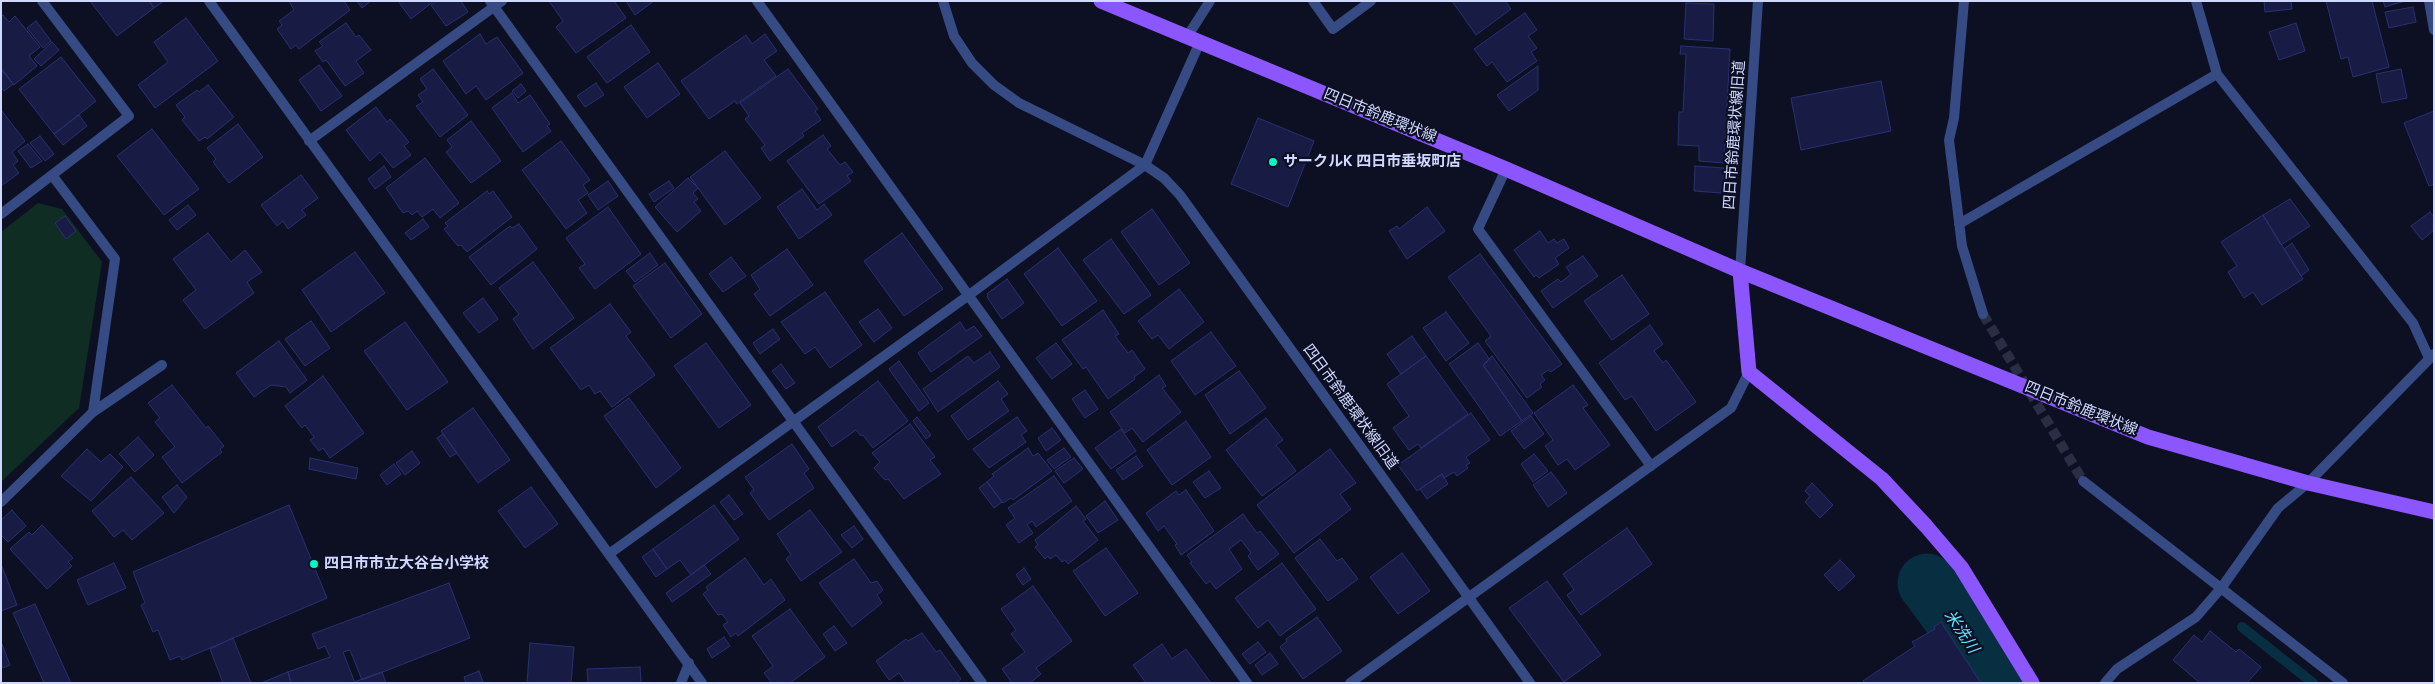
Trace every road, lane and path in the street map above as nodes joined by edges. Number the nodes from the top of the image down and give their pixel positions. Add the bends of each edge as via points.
1 (42, 1) edge
2 (209, 1) edge
3 (757, 1) edge
4 (944, 1) edge
5 (1101, 1) edge
6 (1210, 1) edge
7 (1313, 1) edge
8 (1371, 1) edge
9 (1758, 1) edge
10 (1964, 1) edge
11 (2196, 1) edge
12 (2429, 1) edge
13 (495, 3) edge
14 (2434, 30) edge
15 (1193, 39) junction
16 (2218, 74) junction
17 (309, 140) junction
18 (1145, 165) junction
19 (1506, 169) junction
20 (52, 175) junction
21 (1, 214) edge
22 (1959, 224) junction
23 (1740, 271) junction
24 (970, 295) junction
25 (1983, 314) tunnel mouth
26 (2432, 356) edge
27 (162, 365) dead end
28 (1749, 372) junction
29 (93, 412) junction
30 (795, 422) junction
31 (1651, 466) junction
32 (2083, 480) tunnel mouth
33 (2308, 483) junction
34 (1, 502) edge
35 (2434, 512) edge
36 (609, 554) junction
37 (2222, 587) junction
38 (1468, 597) junction
39 (688, 663) junction
40 (681, 683) edge
41 (702, 683) edge
42 (982, 683) edge
43 (1247, 683) edge
44 (1350, 683) edge
45 (1530, 683) edge
46 (2032, 683) edge
47 (2105, 683) edge
48 (2343, 683) edge

1 - 20 street via 130,116
2 - 17 street
3 - 24 street
4 - 18 street, 四日市鈴鹿環状線旧道 via 954,36 972,64 994,85 1019,103
5 - 15 main road, 四日市鈴鹿環状線
6 - 15 street
7 - 8 street via 1333,29
9 - 23 street, 四日市鈴鹿環状線旧道
10 - 22 street via 1954,118 1949,140
11 - 16 street
12 - 14 street
13 - 17 street
13 - 30 street
15 - 18 street
15 - 19 main road, 四日市鈴鹿環状線
16 - 22 street
16 - 26 street via 2413,323
17 - 36 street
18 - 24 street
18 - 38 street, 四日市鈴鹿環状線旧道 via 1180,195
19 - 23 main road, 四日市鈴鹿環状線
19 - 31 street via 1478,229
20 - 21 street
20 - 29 street via 115,259
22 - 25 street via 1962,246
23 - 28 main road
23 - 33 main road, 四日市鈴鹿環状線 via 2148,437
24 - 30 street
24 - 43 street
26 - 33 street
27 - 29 street
28 - 31 street via 1731,408
28 - 46 main road via 1882,479 1926,526 1962,566
29 - 34 street
30 - 36 street
30 - 42 street
31 - 38 street
32 - 37 street
33 - 35 main road, 四日市鈴鹿環状線
33 - 37 street via 2278,508
36 - 39 street
37 - 47 street via 2196,617 2117,669
37 - 48 street
38 - 44 street
38 - 45 street, 四日市鈴鹿環状線旧道
39 - 40 street
39 - 41 street

